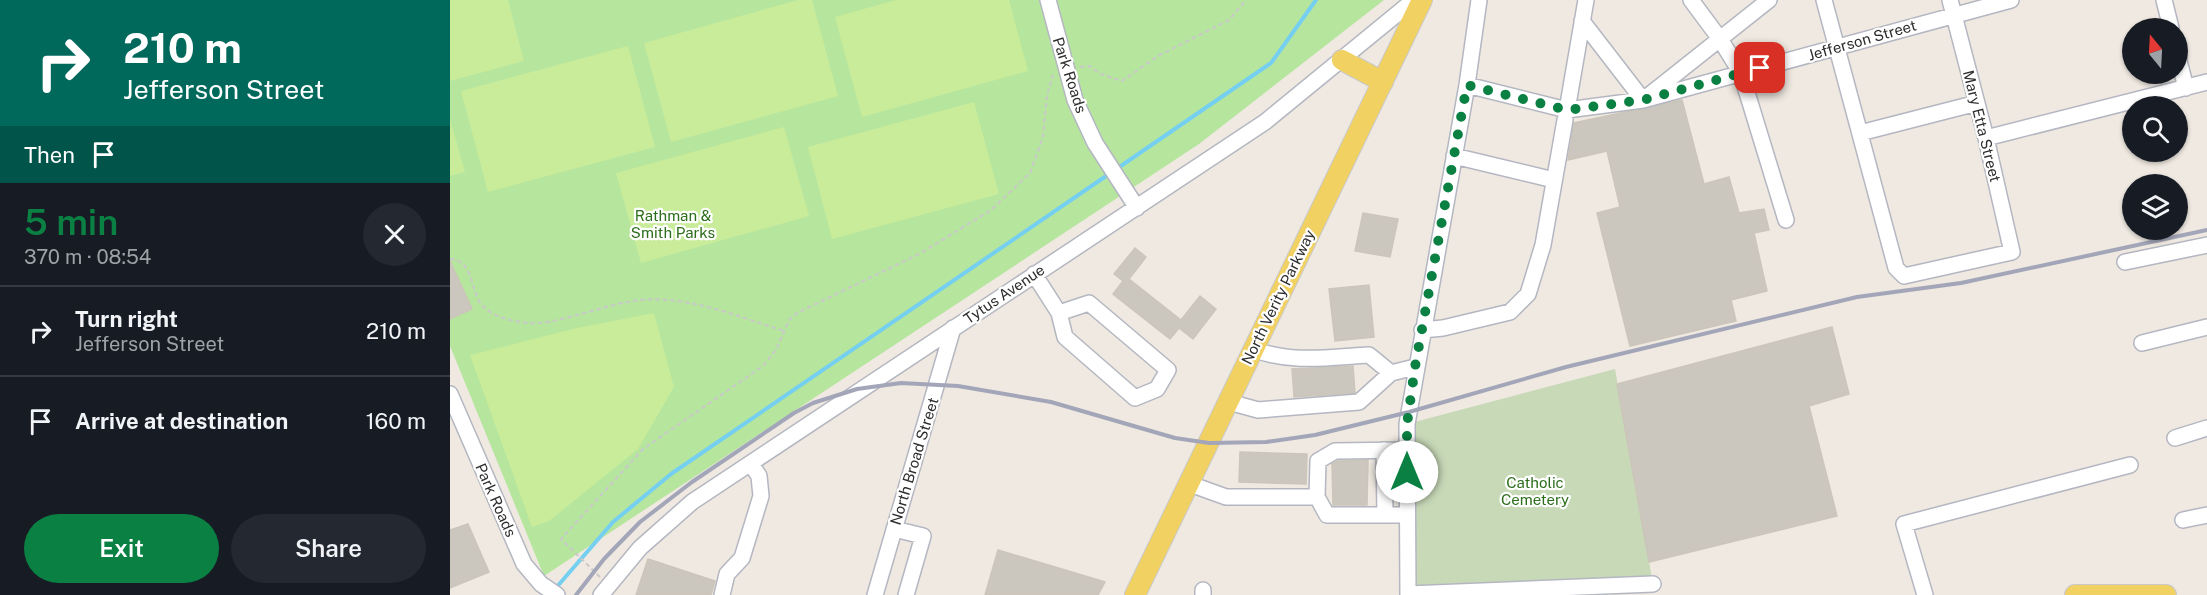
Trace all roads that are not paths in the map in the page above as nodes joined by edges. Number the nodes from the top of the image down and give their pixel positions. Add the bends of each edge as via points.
1 (1048, 0) edge
2 (1414, 0) edge
3 (1422, 0) edge
4 (1479, 0) edge
5 (1586, 0) edge
6 (1690, 0) edge
7 (1824, 0) edge
8 (2011, 0) edge
9 (2164, 0) edge
10 (1767, 1) edge
11 (1952, 7) edge
12 (2168, 18) edge
13 (1582, 21) junction
14 (1720, 39) junction
15 (1837, 47) junction
16 (1342, 60) junction
17 (1741, 74) junction
18 (1383, 82) junction
19 (2207, 82) edge
20 (2185, 84) edge
21 (1467, 85) junction
22 (2186, 88) junction
23 (1643, 100) junction
24 (1977, 103) junction
25 (1566, 115) junction
26 (1860, 134) junction
27 (1986, 138) junction
28 (1454, 156) junction
29 (1554, 180) junction
30 (1137, 208) junction
31 (1786, 220) dead end
32 (2207, 245) edge
33 (2125, 262) dead end
34 (1034, 274) junction
35 (1059, 313) junction
36 (2207, 327) edge
37 (953, 328) junction
38 (1422, 330) junction
39 (2142, 343) dead end
40 (1253, 349) junction
41 (1415, 367) junction
42 (1391, 373) junction
43 (450, 394) edge
44 (1229, 402) junction
45 (2207, 428) edge
46 (2175, 438) dead end
47 (1384, 450) junction
48 (1407, 450) junction
49 (751, 464) junction
50 (2130, 465) dead end
51 (1190, 484) junction
52 (1317, 497) junction
53 (1385, 514) junction
54 (1407, 515) junction
55 (2207, 515) edge
56 (2183, 520) dead end
57 (894, 529) junction
58 (1653, 584) dead end
59 (911, 594) edge
60 (557, 595) edge
61 (601, 595) edge
62 (722, 595) edge
63 (875, 595) edge
64 (1135, 595) edge
65 (1408, 595) edge
66 (1925, 595) edge
67 (2075, 595) edge
68 (2166, 595) edge

1 - 30 street, Park Roads via 1075,100 1108,164
2 - 16 street, Tytus Avenue
3 - 18 main road, North Verity Parkway
4 - 21 street
5 - 13 street
6 - 14 street
7 - 15 street
8 - 11 street, Jefferson Street
9 - 12 street
10 - 14 street
11 - 15 street, Jefferson Street
11 - 24 street, Mary Etta Street
13 - 23 street
13 - 25 street
14 - 17 street
14 - 23 street
15 - 17 street, Jefferson Street
15 - 26 street
16 - 18 main road
16 - 30 street, Tytus Avenue via 1265,122
17 - 23 street, Jefferson Street
17 - 31 street
18 - 40 main road, North Verity Parkway
19 - 22 street
20 - 22 street
21 - 25 street, Jefferson Street
21 - 28 street
22 - 27 street
23 - 25 street, Jefferson Street
24 - 26 street
24 - 27 street, Mary Etta Street
25 - 29 street
26 - 27 street, Mary Etta Street via 1896,268 1904,276 2012,252
28 - 29 street
28 - 38 street
29 - 38 street via 1543,245 1528,294 1510,312
30 - 34 street, Tytus Avenue
32 - 33 street
34 - 35 street
34 - 37 street, Tytus Avenue
35 - 35 street via 1065,337 1135,398 1157,389 1168,370 1089,303
36 - 39 street
37 - 49 street, Tytus Avenue
37 - 57 street, North Broad Street
38 - 41 street
40 - 42 street via 1291,359 1369,355
40 - 44 main road, North Verity Parkway
41 - 42 street
41 - 48 street
42 - 44 street via 1359,402 1258,410
43 - 60 street, Park Roads via 524,564
44 - 51 main road, North Verity Parkway
45 - 46 street
47 - 48 street
47 - 52 street via 1335,451 1318,461
47 - 53 street
48 - 54 street
49 - 61 street, Tytus Avenue via 671,518 624,565
49 - 62 street via 759,476 761,496 742,558 728,574
50 - 66 street via 1904,524
51 - 52 street via 1226,497
51 - 64 main road, North Verity Parkway
52 - 53 street via 1327,515
53 - 54 street
54 - 65 street
55 - 56 street
57 - 59 street via 923,536
57 - 63 street, North Broad Street
58 - 65 street
67 - 68 main road

